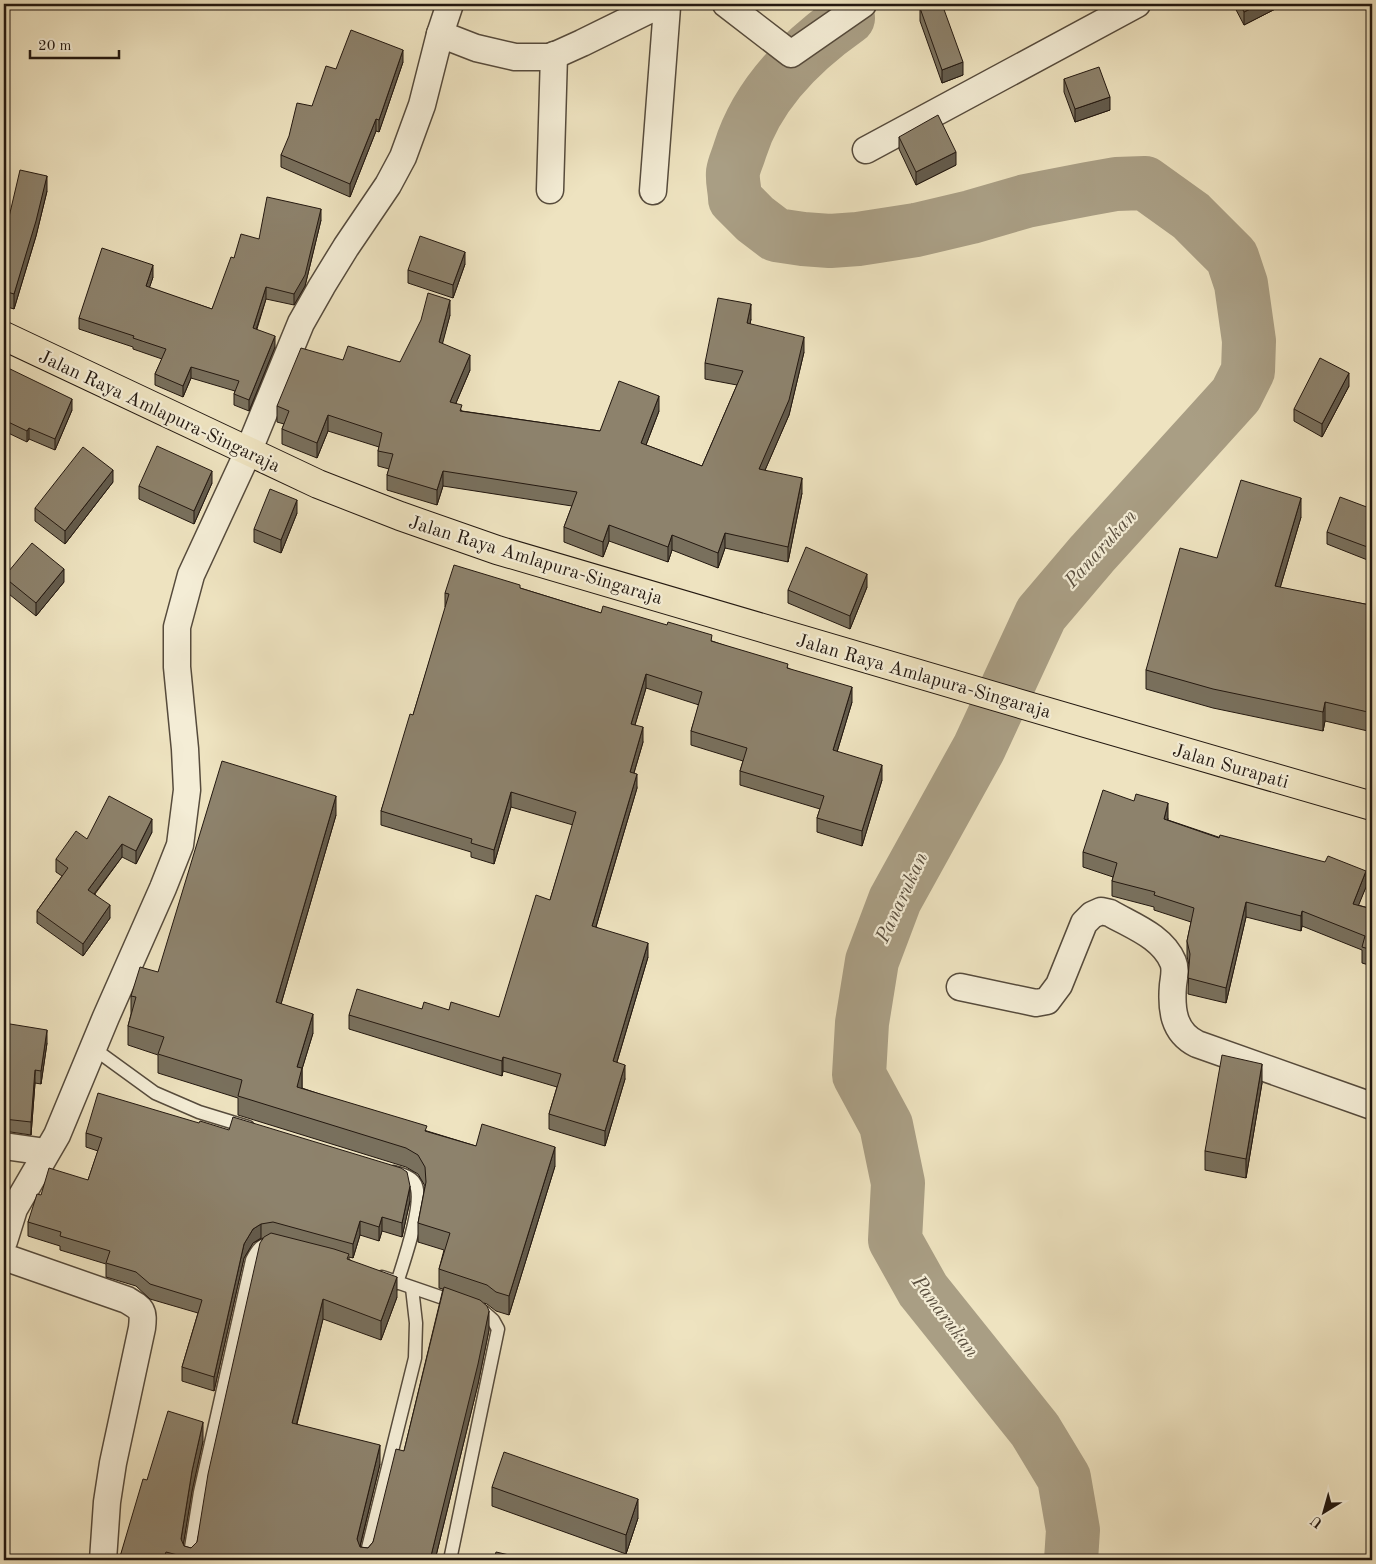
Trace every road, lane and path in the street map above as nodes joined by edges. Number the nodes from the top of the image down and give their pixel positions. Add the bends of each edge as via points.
1 (450, 4) edge
2 (726, 4) edge
3 (863, 4) edge
4 (1137, 4) edge
5 (670, 6) edge
6 (440, 34) junction
7 (554, 55) junction
8 (866, 150) dead end
9 (550, 190) dead end
10 (654, 191) dead end
11 (4, 336) edge
12 (248, 452) junction
13 (1089, 724) joint
14 (1372, 806) edge
15 (960, 986) dead end
16 (93, 1048) junction
17 (1372, 1106) edge
18 (264, 1132) edge
19 (4, 1146) edge
20 (46, 1152) junction
21 (385, 1170) edge
22 (4, 1241) edge
23 (289, 1249) edge
24 (4, 1257) edge
25 (371, 1274) edge
26 (397, 1283) junction
27 (412, 1288) junction
28 (103, 1560) edge
29 (189, 1560) edge
30 (365, 1560) edge
31 (450, 1560) edge

1 - 6 street
2 - 3 street via 791,54
4 - 8 street
5 - 7 street via 649,10
5 - 10 street
6 - 7 street via 476,48 515,57
6 - 12 street via 422,105 403,157 301,323
7 - 9 street
11 - 12 highway, Jalan Raya Amlapura-Singaraja
12 - 13 highway, Jalan Raya Amlapura-Singaraja via 318,484 497,550
12 - 16 street via 192,576 177,627 176,667 187,790 180,845
13 - 14 highway, Jalan Surapati
15 - 17 street via 1036,1003 1047,1002 1059,985 1084,923 1101,911 1110,913 1155,939 1166,950 1175,970 1174,1018 1178,1029 1188,1040
16 - 18 lane via 155,1093 199,1112
16 - 20 street via 57,1135
19 - 20 street
20 - 22 street via 14,1209
21 - 26 lane via 404,1175 414,1182 418,1191 418,1210
23 - 29 lane via 263,1245 252,1260 200,1492
24 - 28 street via 127,1300 144,1314 113,1463
25 - 26 lane
26 - 27 lane
27 - 30 lane via 415,1358
27 - 31 lane via 484,1312 498,1329

